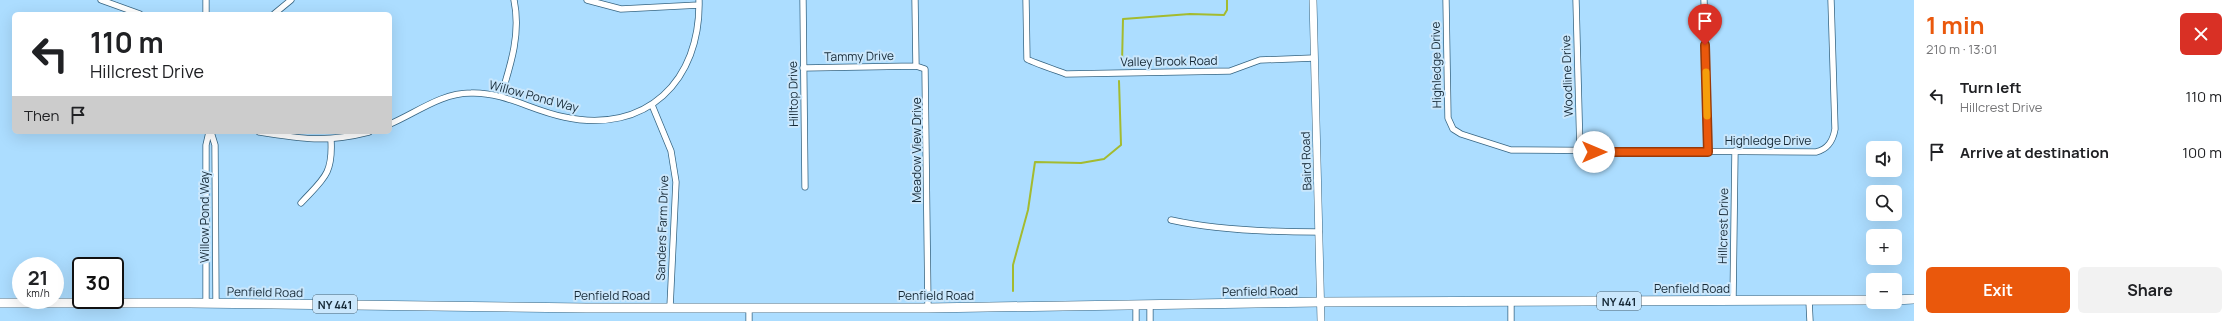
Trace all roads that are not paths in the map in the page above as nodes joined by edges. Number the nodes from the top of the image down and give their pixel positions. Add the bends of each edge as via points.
1 (101, 0) edge
2 (206, 0) edge
3 (291, 0) edge
4 (514, 0) edge
5 (587, 0) edge
6 (802, 0) edge
7 (915, 0) edge
8 (1026, 0) edge
9 (1313, 0) edge
10 (1446, 0) edge
11 (1576, 0) edge
12 (1704, 0) edge
13 (1831, 0) edge
14 (699, 2) edge
15 (134, 12) edge
16 (206, 12) edge
17 (276, 12) edge
18 (1314, 58) junction
19 (916, 66) junction
20 (803, 68) junction
21 (501, 96) junction
22 (652, 105) junction
23 (392, 123) edge
24 (209, 134) edge
25 (211, 134) edge
26 (271, 134) edge
27 (360, 134) edge
28 (331, 140) junction
29 (1580, 152) junction
30 (1708, 152) junction
31 (1735, 152) junction
32 (805, 187) dead end
33 (301, 203) dead end
34 (1171, 220) dead end
35 (1318, 232) junction
36 (1914, 299) edge
37 (1733, 300) junction
38 (1866, 300) edge
39 (1902, 300) edge
40 (1809, 301) junction
41 (1320, 302) junction
42 (1511, 302) junction
43 (0, 303) edge
44 (206, 303) junction
45 (216, 303) junction
46 (1136, 305) junction
47 (1150, 305) junction
48 (670, 307) junction
49 (749, 307) junction
50 (928, 308) junction
51 (749, 321) edge
52 (1136, 321) edge
53 (1150, 321) edge
54 (1321, 321) edge
55 (1511, 321) edge
56 (1810, 321) edge

1 - 15 street
2 - 16 street
3 - 17 street
4 - 21 street via 517,32
5 - 14 street via 621,9
6 - 20 street, Hilltop Drive
7 - 19 street
8 - 18 street, Valley Brook Road via 1027,59 1074,74 1230,70 1260,60
9 - 18 street, Baird Road
10 - 29 street, Highledge Drive via 1446,103 1453,129 1511,150
11 - 29 street, Woodline Drive
12 - 30 street
13 - 31 street, Highledge Drive via 1835,129 1830,143 1826,148 1816,152
14 - 22 street, Willow Pond Way via 694,46 686,68 675,84
18 - 35 street, Baird Road
19 - 20 street, Tammy Drive
19 - 50 street, Meadow View Drive via 923,68 927,77
20 - 32 street, Hilltop Drive
21 - 22 street, Willow Pond Way via 562,117 590,121 620,118
21 - 23 street, Willow Pond Way via 487,93 452,95
22 - 48 street, Sanders Farm Drive via 671,151 675,175
24 - 44 street, Willow Pond Way via 206,145
25 - 45 street, Willow Pond Way via 215,145
26 - 28 street via 300,139
27 - 28 street
28 - 33 street via 332,158 328,173
29 - 30 street, Highledge Drive
30 - 31 street, Highledge Drive
31 - 37 street, Hillcrest Drive
34 - 35 street via 1265,232
35 - 41 street, Baird Road
36 - 39 main road
37 - 40 main road, Penfield Road / NY 441
37 - 42 main road, Penfield Road / NY 441
38 - 40 main road, Penfield Road / NY 441
40 - 56 street
41 - 42 main road, Penfield Road / NY 441
41 - 47 main road, Penfield Road / NY 441
41 - 54 street, Baird Road
42 - 55 street
43 - 44 main road, Penfield Road / NY 441
44 - 45 main road, Penfield Road / NY 441
45 - 48 main road, Penfield Road / NY 441
46 - 47 main road, Penfield Road / NY 441
46 - 50 main road, Penfield Road / NY 441
46 - 52 street
47 - 53 street
48 - 49 main road, Penfield Road / NY 441
49 - 50 main road, Penfield Road / NY 441
49 - 51 street

